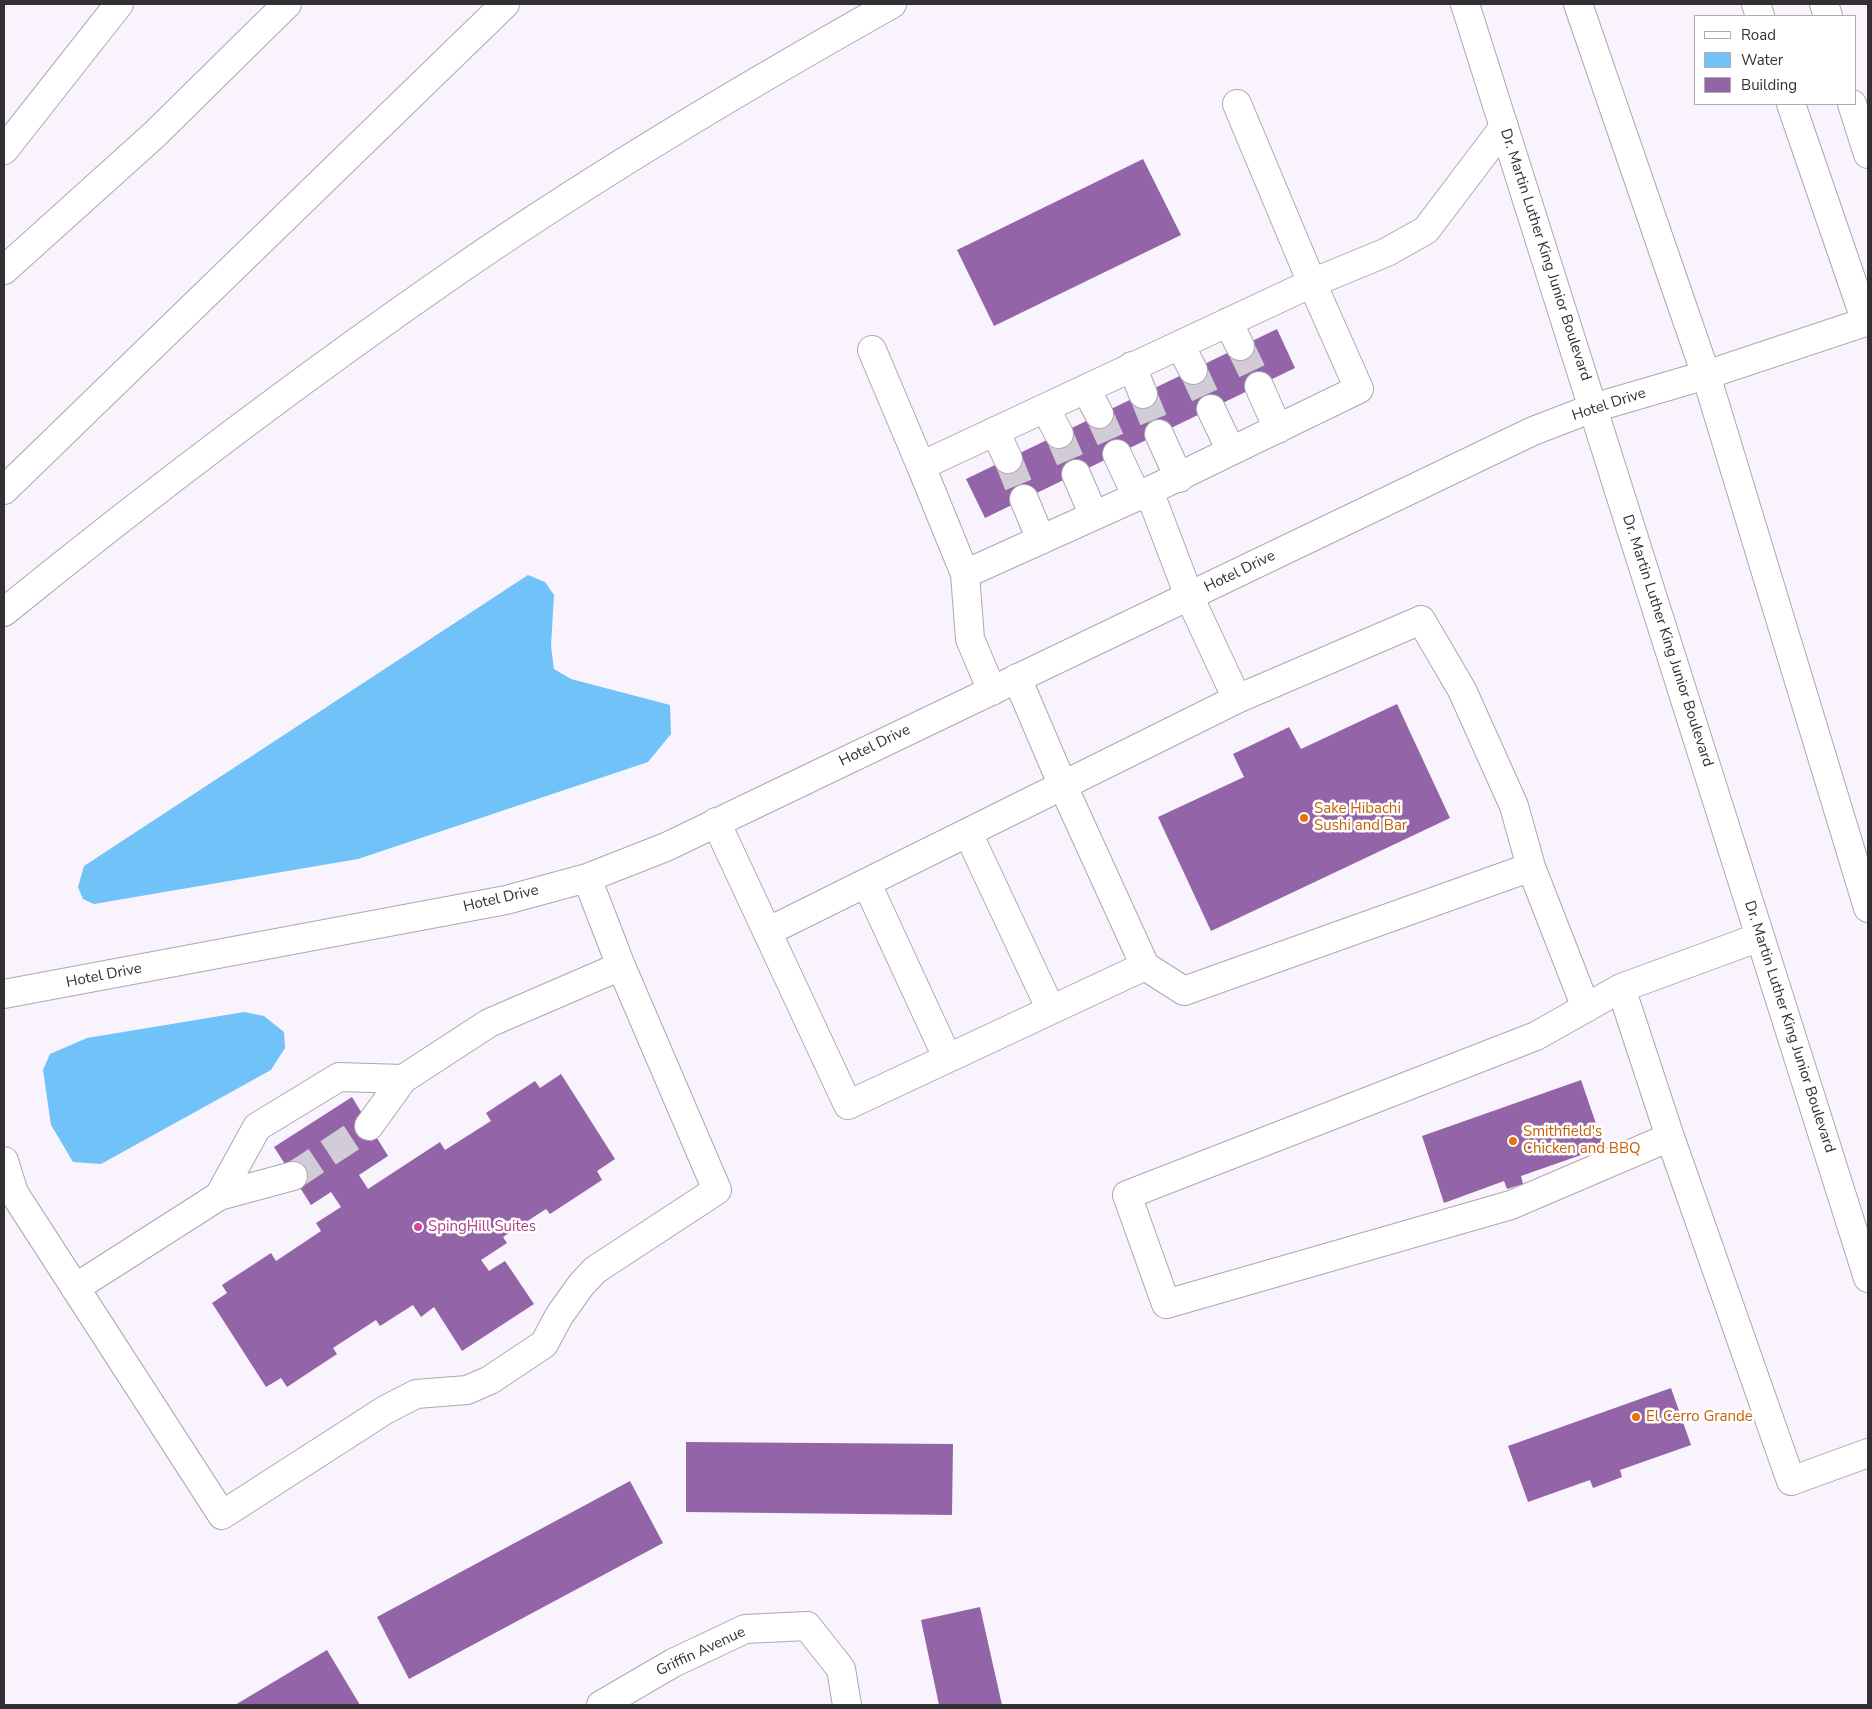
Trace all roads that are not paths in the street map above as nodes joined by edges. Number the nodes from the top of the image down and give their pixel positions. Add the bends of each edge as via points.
1 (119, 4) edge
2 (288, 4) edge
3 (505, 4) edge
4 (892, 4) edge
5 (1466, 4) edge
6 (1578, 4) edge
7 (1237, 104) dead end
8 (1790, 105) edge
9 (1852, 105) edge
10 (1504, 127) junction
11 (4, 150) edge
12 (1868, 154) edge
13 (4, 270) edge
14 (1312, 283) junction
15 (1867, 322) edge
16 (1180, 345) junction
17 (872, 350) dead end
18 (1132, 366) junction
19 (1193, 370) tunnel mouth
20 (1706, 375) junction
21 (1259, 386) tunnel mouth
22 (1086, 389) junction
23 (1143, 394) tunnel mouth
24 (1045, 408) junction
25 (1593, 408) junction
26 (1211, 409) tunnel mouth
27 (1099, 414) tunnel mouth
28 (1278, 429) junction
29 (995, 431) junction
30 (1059, 434) tunnel mouth
31 (1159, 434) tunnel mouth
32 (1231, 451) junction
33 (1117, 454) tunnel mouth
34 (1008, 459) tunnel mouth
35 (920, 466) junction
36 (1076, 474) tunnel mouth
37 (1179, 478) junction
38 (4, 490) edge
39 (1142, 494) junction
40 (1024, 499) tunnel mouth
41 (1094, 516) junction
42 (1041, 540) junction
43 (965, 574) junction
44 (1189, 596) junction
45 (4, 612) edge
46 (1017, 678) junction
47 (992, 691) junction
48 (1238, 700) junction
49 (1063, 786) junction
50 (716, 822) junction
51 (968, 833) junction
52 (1530, 867) junction
53 (587, 878) junction
54 (867, 884) junction
55 (1868, 908) edge
56 (767, 932) junction
57 (1760, 937) junction
58 (622, 966) junction
59 (1145, 966) junction
60 (1621, 988) junction
61 (4, 994) edge
62 (1586, 1008) junction
63 (1051, 1010) junction
64 (947, 1057) junction
65 (403, 1079) junction
66 (370, 1126) tunnel mouth
67 (1670, 1137) junction
68 (4, 1162) edge
69 (293, 1176) tunnel mouth
70 (219, 1196) junction
71 (1868, 1278) edge
72 (75, 1288) junction
73 (1868, 1454) edge
74 (601, 1705) edge
75 (847, 1705) edge

1 - 11 main road
2 - 13 main road via 154,135
3 - 38 main road
4 - 45 main road via 648,148 464,266 292,389
5 - 10 main road, Dr. Martin Luther King Junior Boulevard
6 - 20 main road
7 - 14 main road
8 - 15 main road
9 - 12 main road
10 - 14 main road via 1426,230 1387,252
10 - 25 main road, Dr. Martin Luther King Junior Boulevard
14 - 16 main road via 1234,334
14 - 28 main road via 1359,389
15 - 20 main road, Hotel Drive
16 - 18 main road
16 - 19 main road
17 - 35 main road
18 - 22 main road
18 - 23 main road
20 - 25 main road, Hotel Drive
20 - 55 main road
21 - 28 main road
22 - 24 main road
22 - 27 main road
24 - 29 main road
24 - 30 main road
25 - 44 main road, Hotel Drive via 1533,431
25 - 57 main road, Dr. Martin Luther King Junior Boulevard
26 - 32 main road
28 - 32 main road
29 - 34 main road
29 - 35 main road
31 - 37 main road
32 - 37 main road
33 - 39 main road
35 - 43 main road
36 - 41 main road
37 - 39 main road
39 - 41 main road
39 - 44 main road
40 - 42 main road
41 - 42 main road
42 - 43 main road
43 - 47 main road via 970,639
44 - 46 main road, Hotel Drive
44 - 48 main road
46 - 47 main road, Hotel Drive
46 - 49 main road
47 - 50 main road, Hotel Drive
48 - 49 main road
48 - 52 main road via 1421,620 1462,690 1510,798
49 - 51 main road
49 - 59 main road
50 - 53 main road, Hotel Drive via 666,847
50 - 56 main road
51 - 54 main road
51 - 63 main road
52 - 59 main road via 1184,991
52 - 62 main road
53 - 58 main road
53 - 61 main road, Hotel Drive via 506,900
54 - 56 main road
54 - 64 main road
56 - 64 main road via 848,1105
57 - 60 main road
57 - 71 main road, Dr. Martin Luther King Junior Boulevard
58 - 65 main road via 489,1024
58 - 72 main road via 717,1190 595,1270 576,1293 544,1344 490,1380 467,1390 416,1394 385,1410 222,1515
59 - 63 main road
60 - 62 main road
60 - 67 main road
62 - 67 main road via 1536,1036 1127,1195 1166,1304 1511,1205
63 - 64 main road
65 - 66 main road
65 - 70 main road via 339,1077 257,1127
67 - 73 main road via 1791,1481
68 - 72 main road via 14,1193
69 - 70 main road
70 - 72 main road
74 - 75 main road, Griffin Avenue via 673,1663 745,1629 807,1626 841,1668

